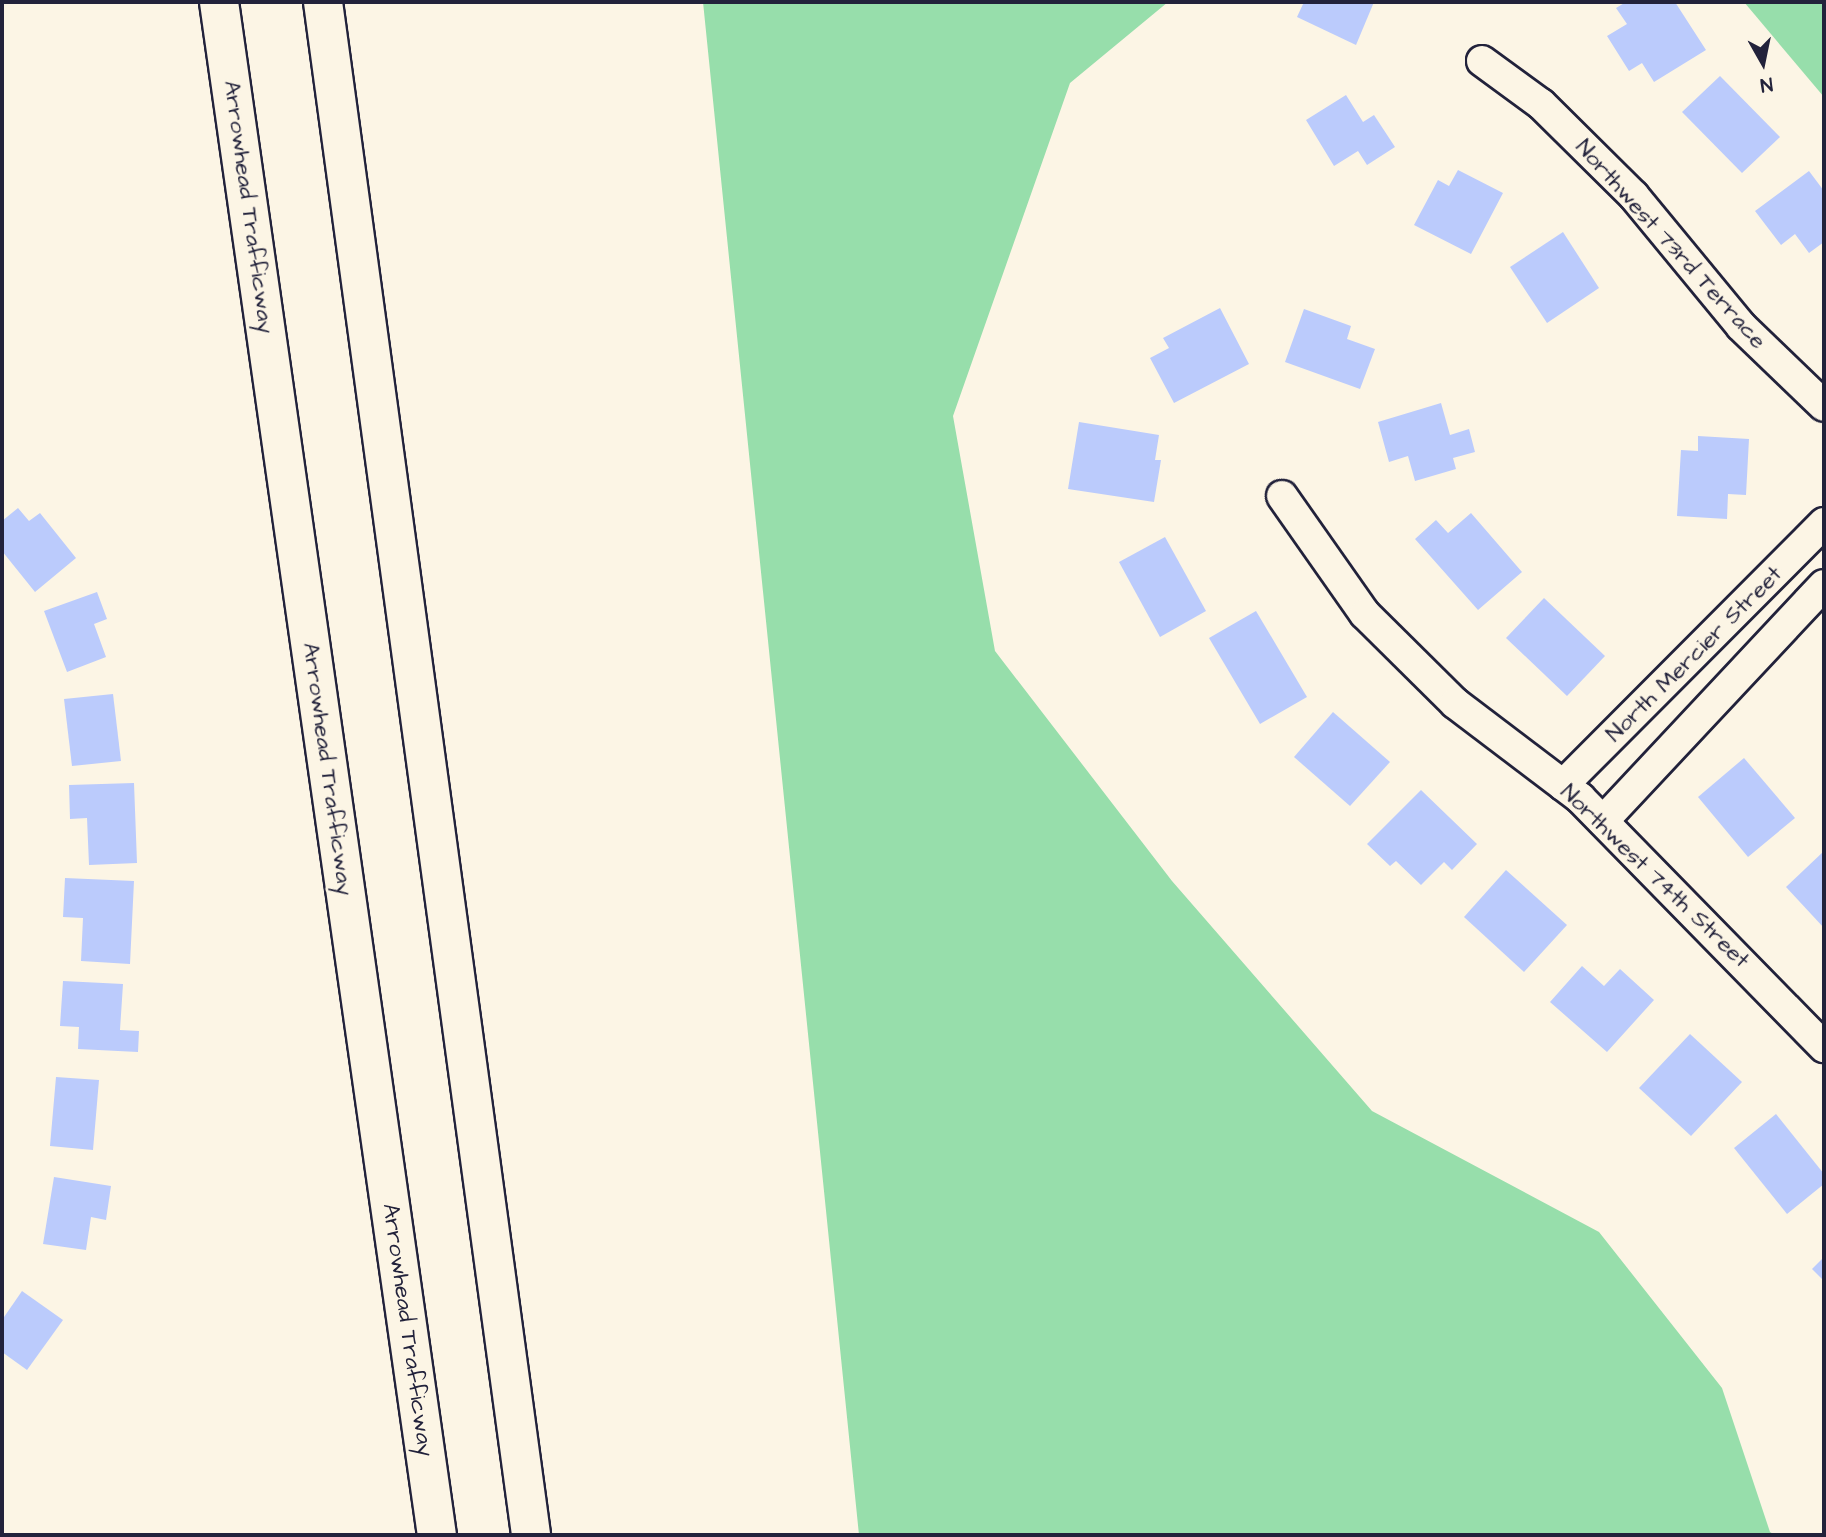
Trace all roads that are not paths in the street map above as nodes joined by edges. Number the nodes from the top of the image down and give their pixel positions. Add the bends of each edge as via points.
1 (219, 2) edge
2 (323, 2) edge
3 (1482, 61) dead end
4 (1824, 406) edge
5 (1282, 496) dead end
6 (1824, 523) edge
7 (1824, 585) edge
8 (1563, 785) junction
9 (1604, 821) junction
10 (1824, 1047) edge
11 (438, 1535) edge
12 (531, 1535) edge

1 - 11 highway, Arrowhead Trafficway
2 - 12 highway
3 - 4 street, Northwest 73rd Terrace via 1541,104 1634,196 1741,326
5 - 8 street, Northwest 74th Street via 1365,614 1455,703
6 - 8 street, North Mercier Street
7 - 9 street, North Mercier Street
8 - 9 street, Northwest 74th Street
9 - 10 street, Northwest 74th Street

